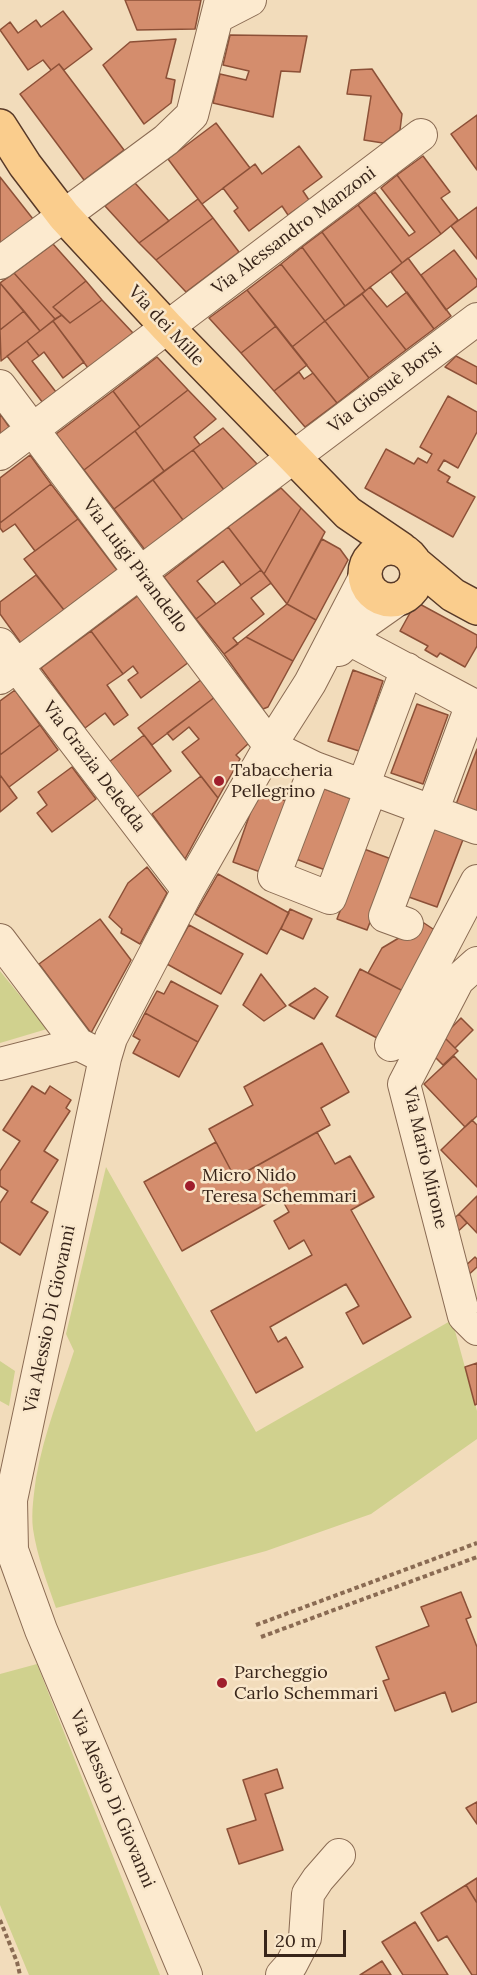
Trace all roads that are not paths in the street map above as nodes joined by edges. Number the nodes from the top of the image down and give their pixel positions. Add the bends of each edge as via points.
1 (250, 0) edge
2 (219, 8) edge
3 (0, 126) edge
4 (421, 135) dead end
5 (64, 216) junction
6 (0, 263) edge
7 (167, 327) junction
8 (469, 335) edge
9 (0, 386) edge
10 (32, 430) junction
11 (0, 454) edge
12 (293, 457) junction
13 (140, 572) junction
14 (393, 573) junction
15 (465, 601) edge
16 (349, 639) junction
17 (6, 663) edge
18 (407, 669) junction
19 (310, 683) junction
20 (475, 705) edge
21 (270, 746) junction
22 (315, 768) junction
23 (367, 787) junction
24 (428, 810) junction
25 (477, 828) edge
26 (477, 881) edge
27 (188, 890) junction
28 (407, 924) dead end
29 (452, 929) junction
30 (0, 940) edge
31 (477, 958) edge
32 (477, 963) edge
33 (391, 1045) dead end
34 (91, 1051) junction
35 (0, 1064) edge
36 (477, 1329) edge
37 (339, 1855) dead end
38 (186, 1975) edge
39 (282, 1975) edge

1 - 2 street
2 - 5 street via 192,115 166,140
3 - 5 main road, Via dei Mille
4 - 7 street, Via Alessandro Manzoni
5 - 6 street
5 - 7 main road, Via dei Mille
7 - 10 street, Via Alessandro Manzoni
7 - 12 main road, Via dei Mille
8 - 12 street, Via Giosuè Borsi
9 - 10 street, Via Luigi Pirandello
10 - 11 street, Via Alessandro Manzoni
10 - 13 street, Via Luigi Pirandello
12 - 13 street, Via Giosuè Borsi
12 - 14 main road, Via dei Mille via 348,513
13 - 17 street, Via Giosuè Borsi
13 - 21 street, Via Luigi Pirandello
14 - 15 main road via 426,591
14 - 16 street via 366,622
14 - 19 street
16 - 18 street
16 - 19 street
17 - 27 street, Via Grazia Deledda
18 - 20 street
18 - 23 street
19 - 21 street, Via Alessio Di Giovanni
20 - 24 street
21 - 22 street
21 - 27 street, Via Alessio Di Giovanni
22 - 23 street
22 - 23 street via 273,876 330,898
23 - 24 street
24 - 25 street
24 - 28 street via 385,916
26 - 29 street
27 - 34 street, Via Alessio Di Giovanni via 111,1038
29 - 31 street
29 - 33 street
30 - 34 street
32 - 36 street, Via Mario Mirone via 458,980 404,1084 464,1316
34 - 35 street
34 - 38 street, Via Alessio Di Giovanni via 11,1500 12,1550 41,1630
37 - 39 street via 308,1894 305,1938

